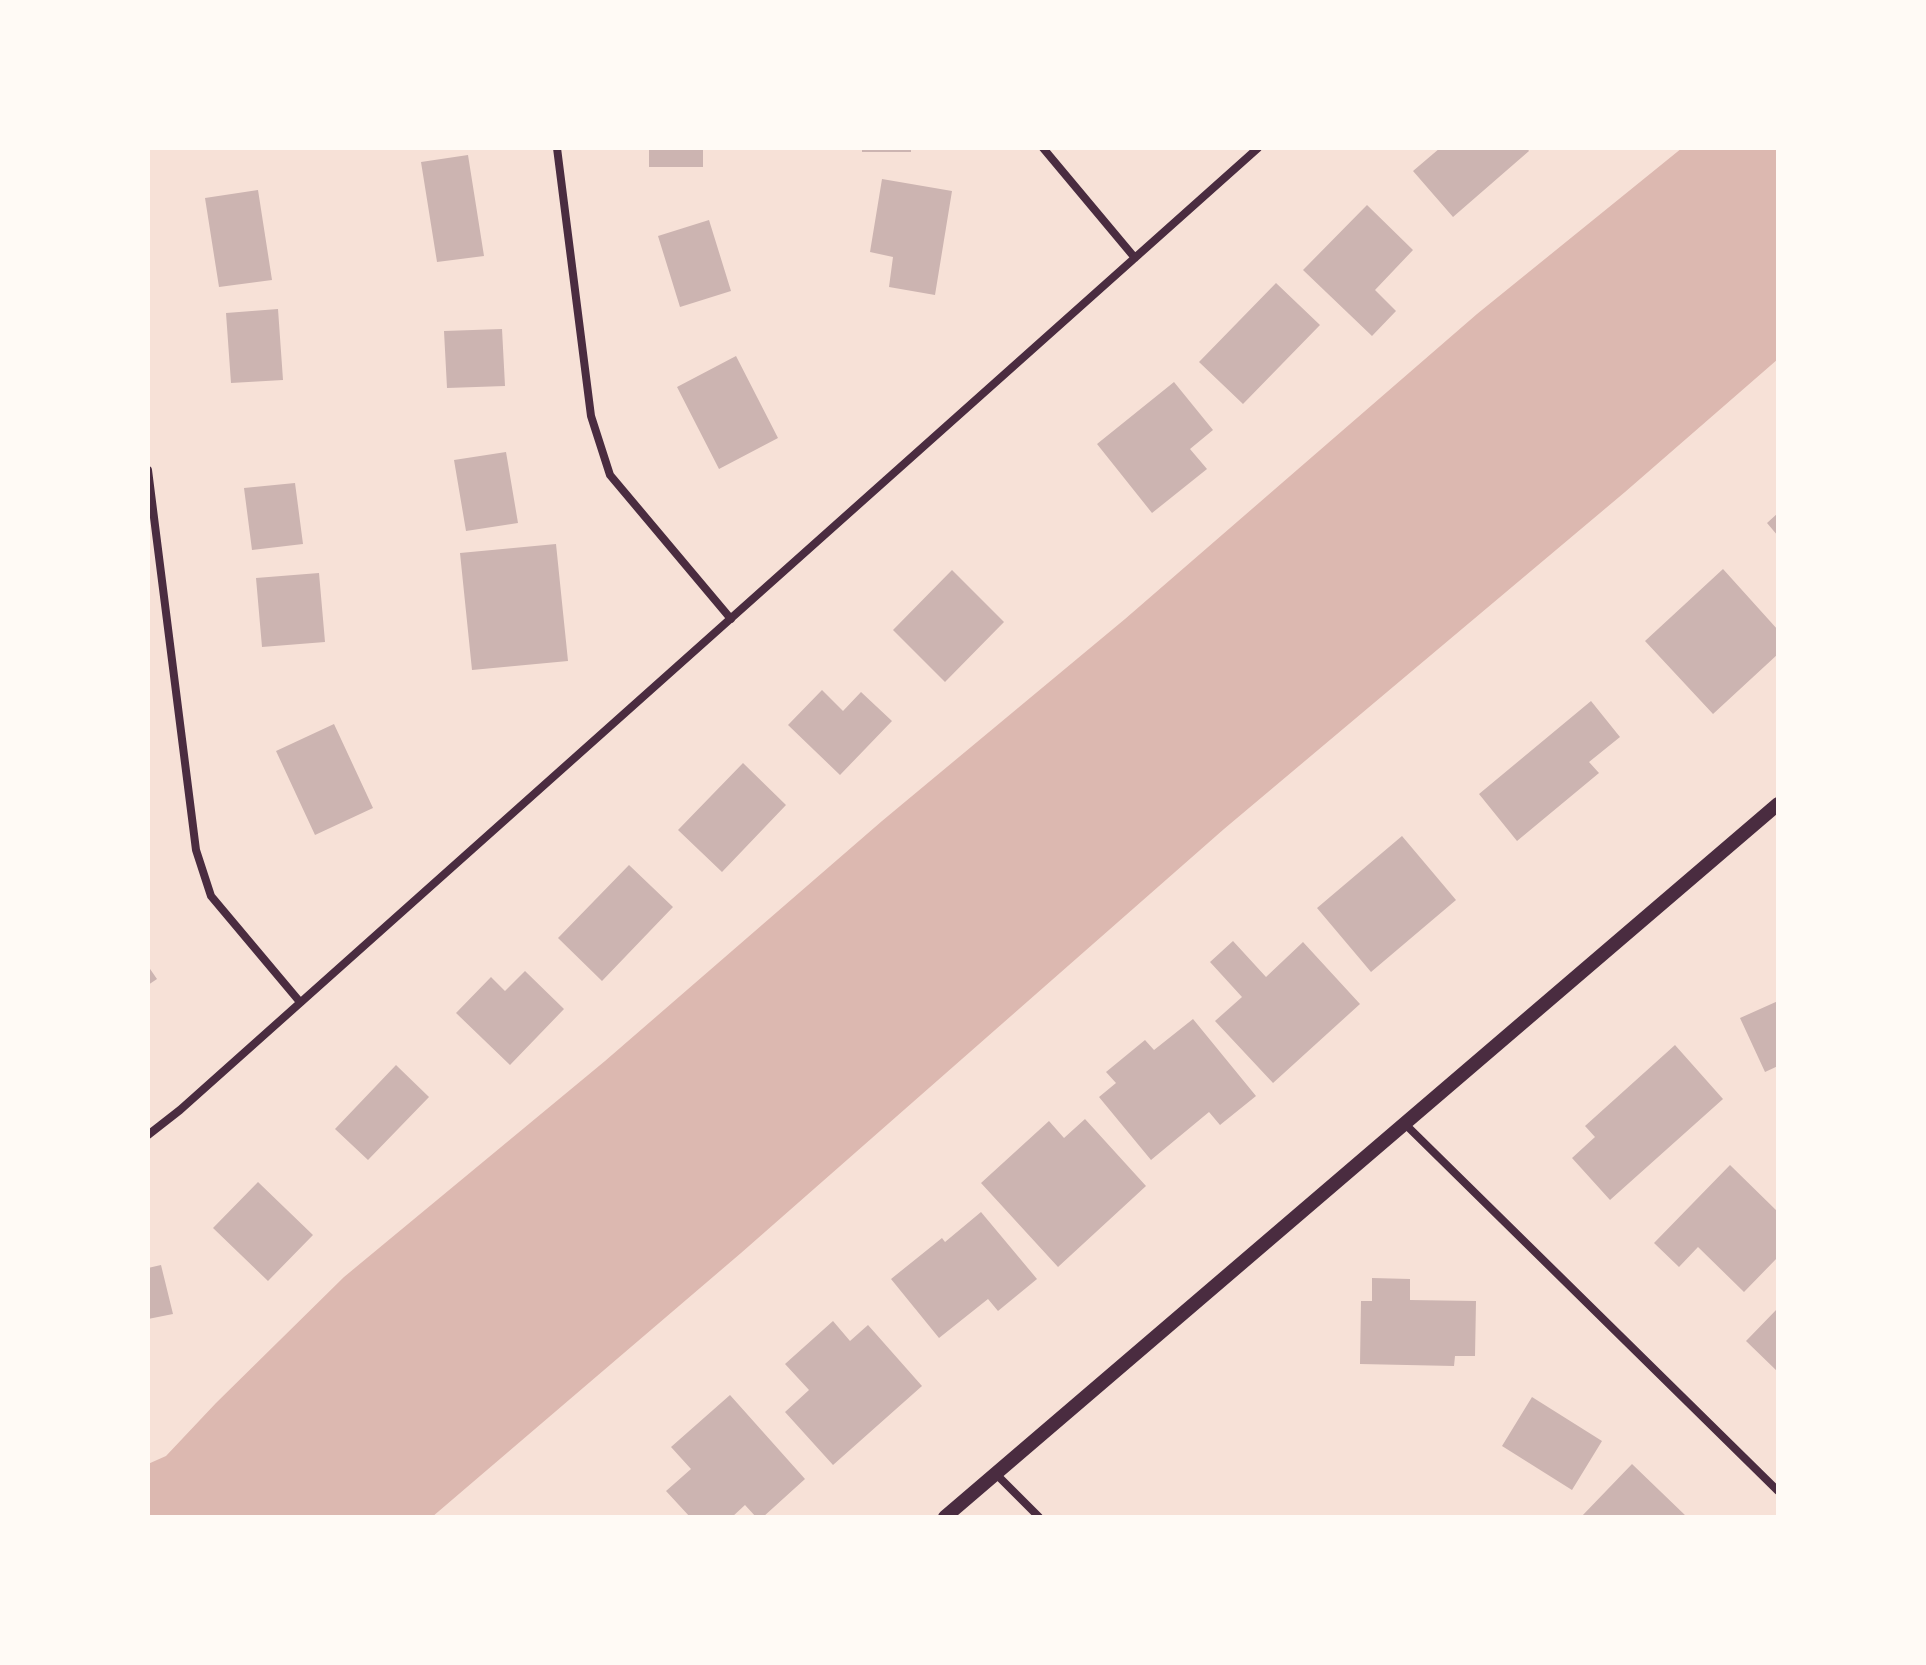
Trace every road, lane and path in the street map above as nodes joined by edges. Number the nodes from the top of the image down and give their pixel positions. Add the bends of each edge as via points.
1 (557, 148) edge
2 (1043, 148) edge
3 (1258, 148) edge
4 (1135, 258) junction
5 (148, 470) edge
6 (731, 619) junction
7 (1778, 804) edge
8 (300, 1002) junction
9 (1405, 1124) junction
10 (148, 1135) edge
11 (996, 1474) junction
12 (1778, 1491) edge
13 (945, 1517) edge
14 (1039, 1517) edge

1 - 6 street via 591,416 610,475
2 - 4 street
3 - 4 street
4 - 6 street
5 - 8 street via 196,850 211,896
6 - 8 street
7 - 9 street
8 - 10 street
9 - 11 street
9 - 12 street
11 - 13 street
11 - 14 street

